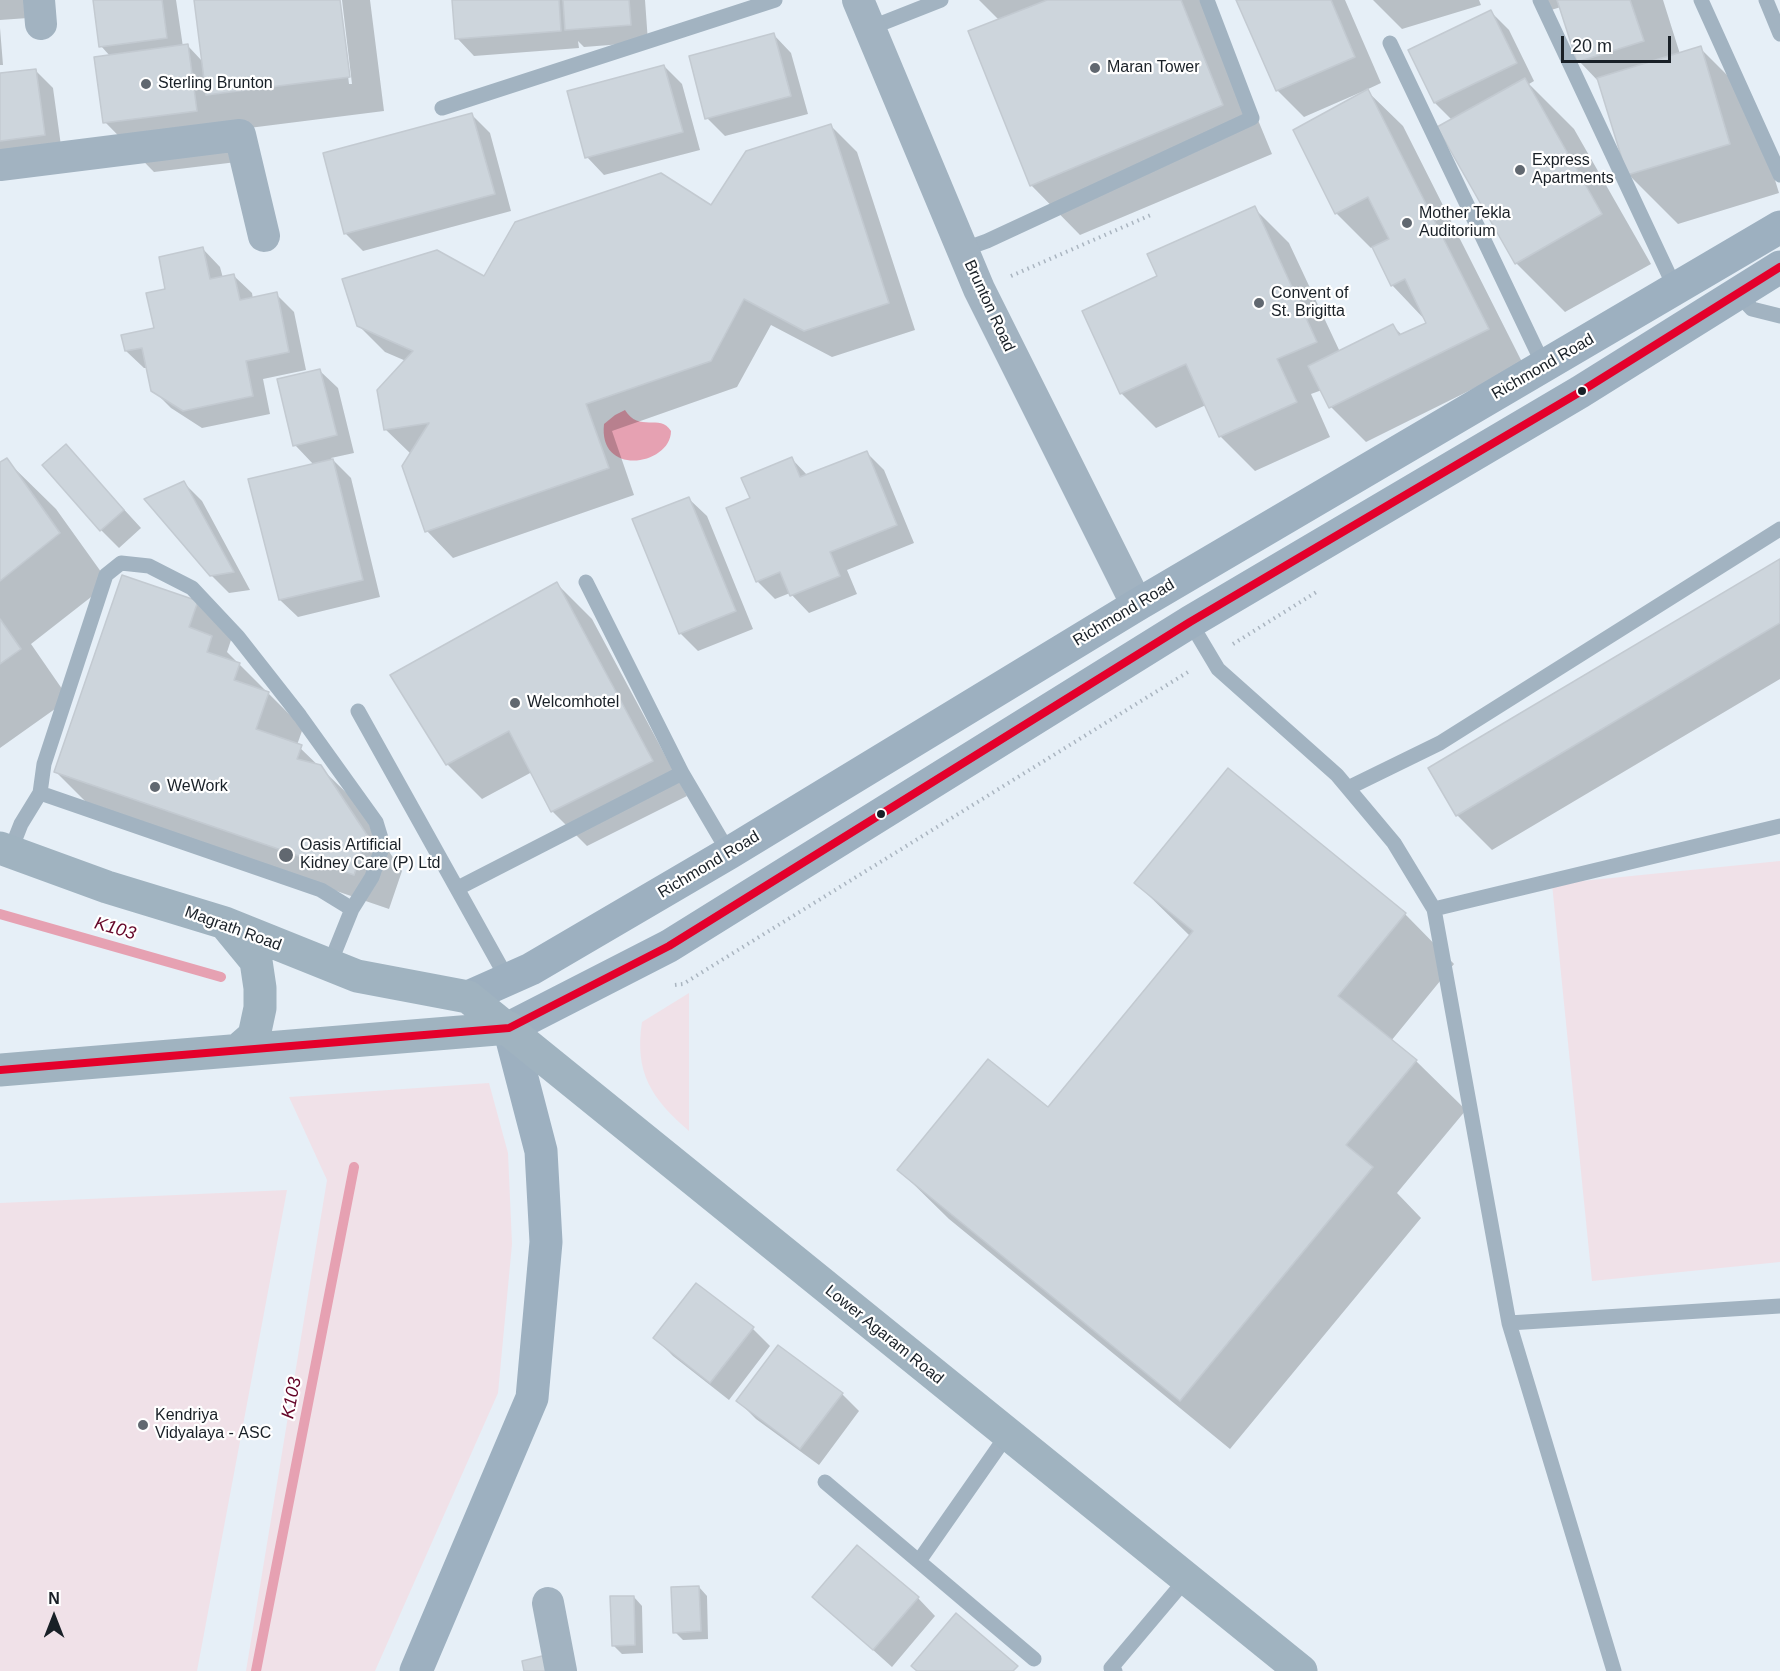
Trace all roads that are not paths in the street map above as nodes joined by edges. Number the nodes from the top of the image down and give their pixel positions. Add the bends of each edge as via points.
1 (775, 0) edge
2 (941, 0) edge
3 (1207, 0) edge
4 (1540, 0) edge
5 (1701, 0) edge
6 (1766, 0) edge
7 (864, 14) edge
8 (1780, 34) edge
9 (1390, 43) dead end
10 (442, 108) dead end
11 (0, 165) edge
12 (1780, 175) edge
13 (1780, 227) edge
14 (264, 236) dead end
15 (962, 250) junction
16 (1780, 267) edge
17 (1676, 290) junction
18 (1737, 293) junction
19 (1780, 316) edge
20 (1544, 366) junction
21 (1780, 529) edge
22 (586, 582) dead end
23 (1137, 605) junction
24 (1177, 631) junction
25 (358, 711) dead end
26 (682, 773) junction
27 (1348, 788) junction
28 (40, 793) junction
29 (1780, 826) edge
30 (5, 850) edge
31 (729, 853) junction
32 (458, 888) junction
33 (352, 909) junction
34 (1434, 909) junction
35 (225, 923) junction
36 (329, 966) junction
37 (508, 980) junction
38 (468, 997) junction
39 (509, 1028) junction
40 (238, 1050) junction
41 (0, 1070) edge
42 (1780, 1306) edge
43 (1509, 1323) junction
44 (1007, 1435) junction
45 (825, 1482) dead end
46 (919, 1561) junction
47 (1187, 1578) junction
48 (548, 1603) dead end
49 (1034, 1659) dead end
50 (416, 1671) edge
51 (561, 1671) edge
52 (1114, 1671) edge
53 (1301, 1671) edge
54 (1614, 1671) edge

1 - 10 lane
2 - 7 lane
3 - 15 lane via 1252,118
4 - 17 lane
5 - 12 lane
6 - 8 lane
7 - 15 street, Brunton Road
9 - 20 lane
11 - 14 street via 240,135
13 - 17 main road, Richmond Road
15 - 23 street, Brunton Road via 1106,549
16 - 18 main road
17 - 20 main road, Richmond Road
18 - 19 lane via 1752,309
18 - 24 main road via 1580,392
20 - 23 main road, Richmond Road
21 - 27 lane via 1440,743
22 - 26 lane
23 - 24 main road
23 - 31 main road, Richmond Road
24 - 27 lane
24 - 39 main road via 669,946
25 - 32 lane
26 - 31 lane
26 - 32 lane
27 - 34 lane via 1394,843
28 - 30 lane
28 - 33 lane via 321,890
28 - 33 lane via 44,764 106,575 121,563 149,566 192,588 238,637 376,822 383,844 372,878
29 - 34 lane
30 - 35 main road, Magrath Road
31 - 37 main road, Richmond Road
32 - 37 lane
33 - 36 lane
34 - 43 lane
35 - 36 main road, Magrath Road
35 - 40 main road via 256,962 260,988 254,1036
36 - 38 main road, Magrath Road via 357,976
37 - 38 main road, Richmond Road
38 - 39 main road, Lower Agaram Road
39 - 40 main road
39 - 44 main road, Lower Agaram Road
39 - 50 main road via 542,1162 546,1242 532,1398
40 - 41 main road
42 - 43 lane
43 - 54 lane
44 - 46 lane
44 - 47 main road, Lower Agaram Road
45 - 46 lane
46 - 49 lane
47 - 52 lane via 1111,1668
47 - 53 main road, Lower Agaram Road
48 - 51 street

